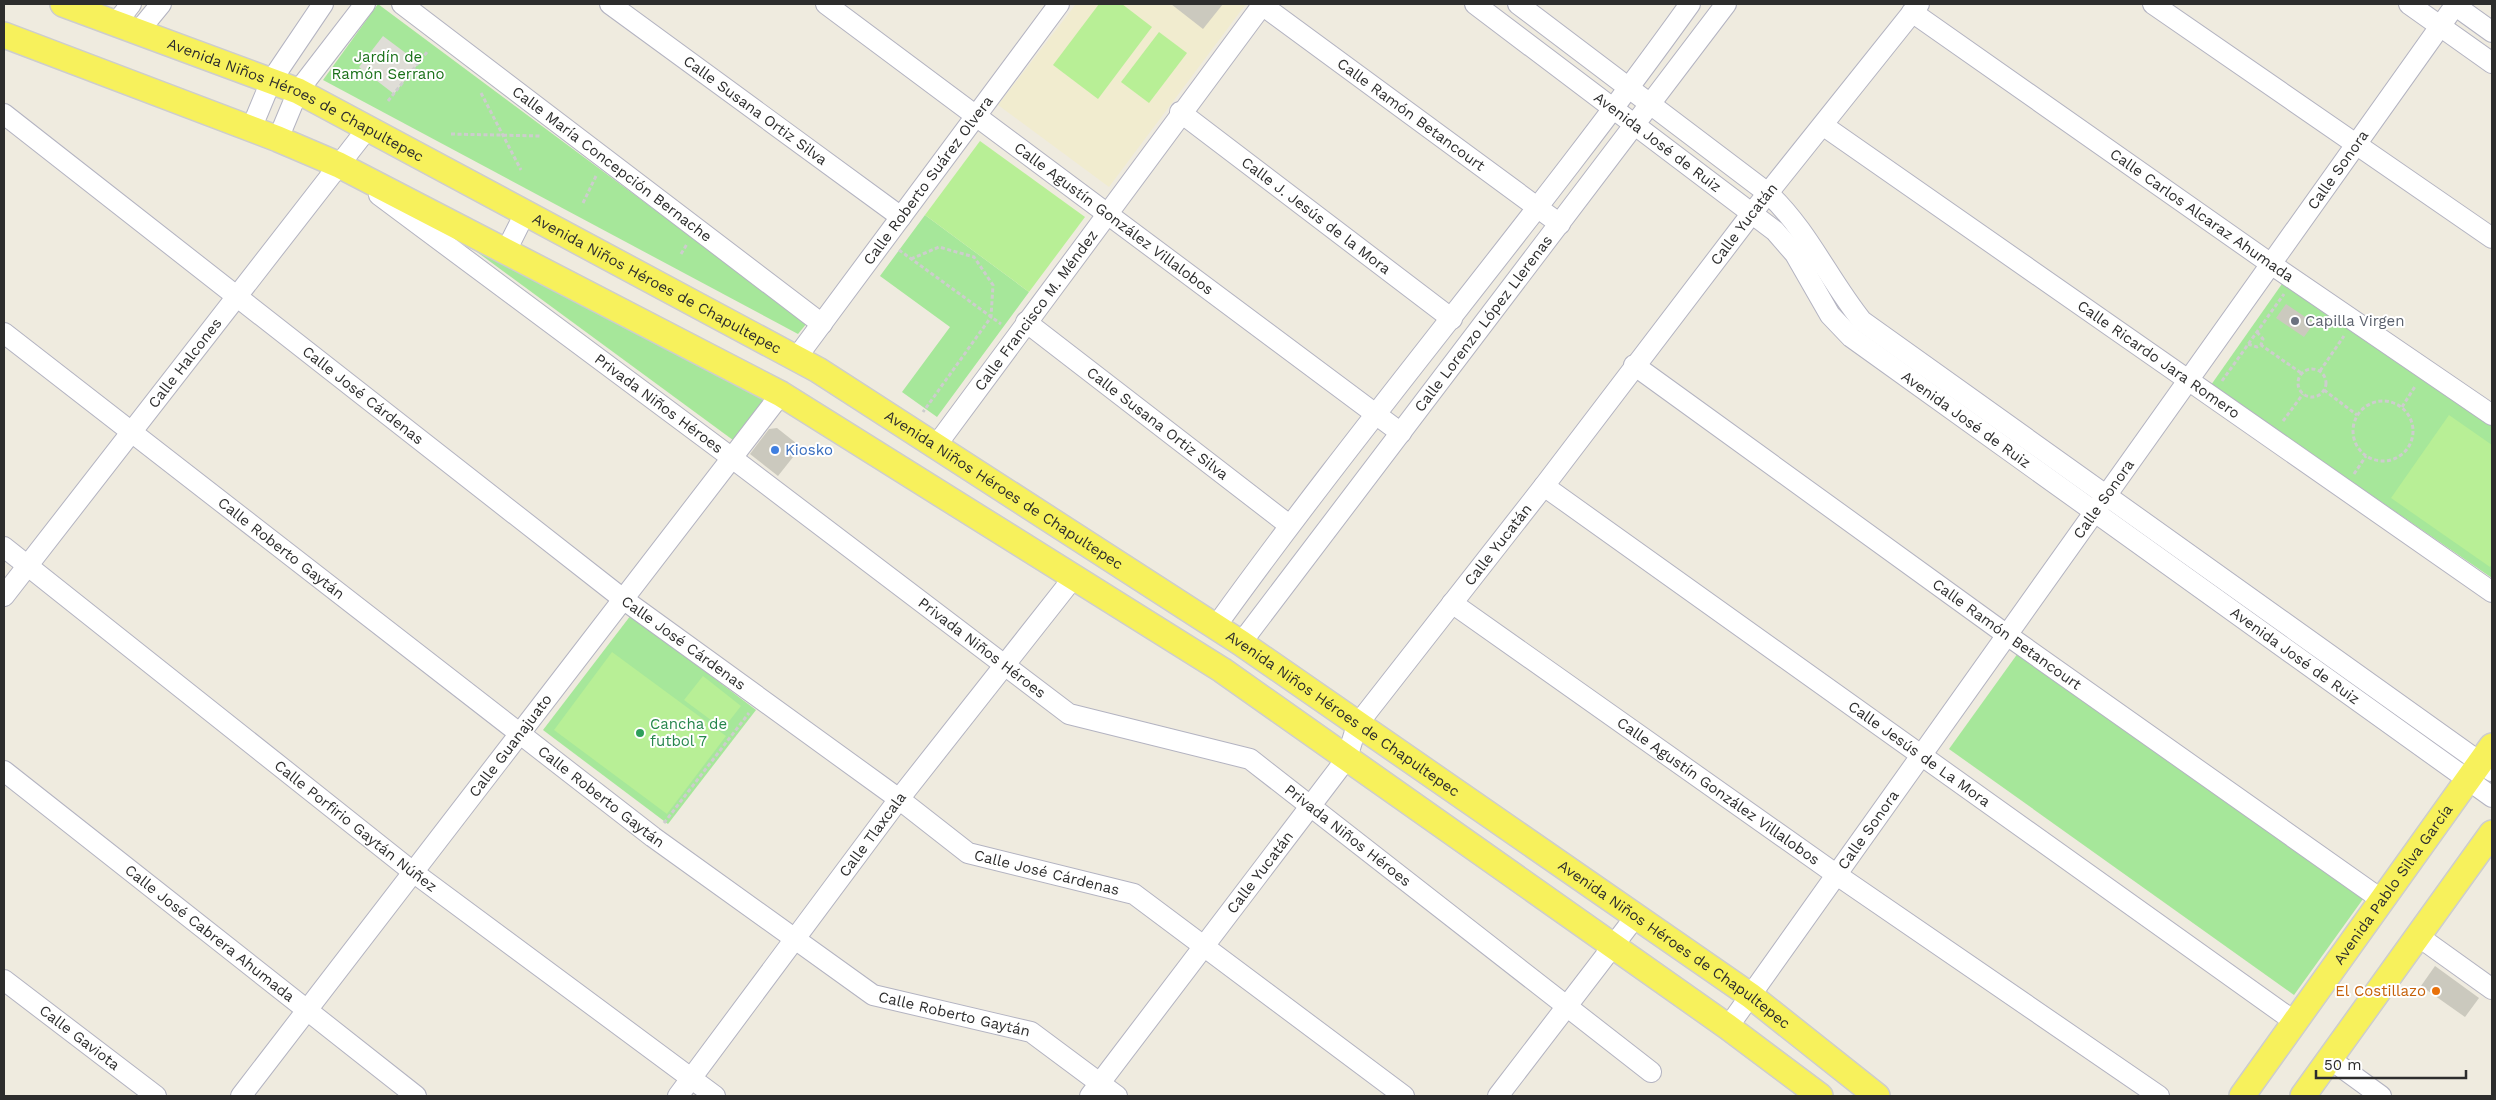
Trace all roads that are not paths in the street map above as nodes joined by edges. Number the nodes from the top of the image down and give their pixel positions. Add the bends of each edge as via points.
1 (63, 4) edge
2 (131, 4) edge
3 (161, 4) edge
4 (323, 4) edge
5 (365, 4) edge
6 (402, 4) edge
7 (610, 4) edge
8 (826, 4) edge
9 (1262, 4) edge
10 (1475, 4) edge
11 (1518, 4) edge
12 (1690, 4) edge
13 (1726, 4) edge
14 (2153, 4) edge
15 (2409, 4) edge
16 (2455, 4) edge
17 (1050, 7) edge
18 (1916, 8) edge
19 (2440, 26) junction
20 (127, 28) junction
21 (2492, 32) edge
22 (4, 35) edge
23 (2492, 63) edge
24 (270, 81) junction
25 (1629, 88) junction
26 (298, 91) junction
27 (1651, 104) junction
28 (1614, 108) junction
29 (1180, 112) junction
30 (4, 114) edge
31 (976, 116) junction
32 (1635, 124) junction
33 (1824, 126) junction
34 (250, 129) junction
35 (367, 129) junction
36 (278, 139) junction
37 (2357, 143) junction
38 (339, 165) junction
39 (1769, 194) junction
40 (1536, 207) junction
41 (525, 213) junction
42 (1752, 213) junction
43 (1107, 214) junction
44 (901, 217) junction
45 (1560, 224) junction
46 (2492, 238) edge
47 (506, 251) junction
48 (2271, 264) junction
49 (237, 296) junction
50 (1452, 319) junction
51 (1026, 322) junction
52 (822, 324) junction
53 (4, 333) edge
54 (797, 357) junction
55 (1634, 365) junction
56 (2188, 382) junction
57 (782, 394) junction
58 (1376, 414) junction
59 (2492, 414) edge
60 (131, 433) junction
61 (1401, 433) junction
62 (935, 447) junction
63 (732, 458) junction
64 (1544, 486) junction
65 (2106, 496) junction
66 (2095, 512) junction
67 (1289, 525) junction
68 (4, 546) edge
69 (28, 565) junction
70 (1074, 577) junction
71 (2492, 592) edge
72 (4, 596) edge
73 (623, 599) junction
74 (1452, 604) junction
75 (1216, 626) junction
76 (2007, 635) junction
77 (1241, 643) junction
78 (1006, 666) junction
79 (1357, 725) junction
80 (519, 735) junction
81 (1922, 756) junction
82 (1346, 758) junction
83 (2483, 765) edge
84 (4, 771) edge
85 (2492, 797) edge
86 (899, 799) junction
87 (1311, 805) junction
88 (2492, 833) edge
89 (413, 872) junction
90 (1837, 875) junction
91 (2382, 900) junction
92 (1636, 916) junction
93 (2418, 936) junction
94 (795, 940) junction
95 (1205, 946) junction
96 (1613, 946) junction
97 (4, 980) edge
98 (2492, 989) edge
99 (1751, 996) junction
100 (1567, 1006) junction
101 (308, 1009) junction
102 (2295, 1022) junction
103 (1728, 1027) junction
104 (2330, 1059) junction
105 (1651, 1072) dead end
106 (691, 1078) junction
107 (1095, 1090) edge
108 (156, 1096) edge
109 (241, 1096) edge
110 (416, 1096) edge
111 (678, 1096) edge
112 (715, 1096) edge
113 (1117, 1096) edge
114 (1404, 1096) edge
115 (1498, 1096) edge
116 (1820, 1096) edge
117 (1877, 1096) edge
118 (2159, 1096) edge
119 (2242, 1096) edge
120 (2304, 1096) edge
121 (2380, 1096) edge

1 - 20 main road, Avenida Niños Héroes de Chapultepec
2 - 20 street
3 - 20 street
4 - 24 street
5 - 26 street
6 - 52 street, Calle María Concepción Bernache
7 - 44 street, Calle Susana Ortiz Silva
8 - 31 street, Calle Agustín González Villalobos
9 - 29 street, Calle Francisco M. Méndez
9 - 40 street, Calle Ramón Betancourt
10 - 28 street, Avenida José de Ruiz
11 - 25 street, Avenida José de Ruiz
12 - 25 street, Calle Lorenzo López Llerenas
13 - 27 street, Calle Lorenzo López Llerenas
14 - 37 street
15 - 19 street
16 - 19 street, Calle Sonora
16 - 21 street
17 - 31 street, Calle Roberto Suárez Olvera
18 - 33 street, Calle Yucatán
18 - 48 street, Calle Carlos Alcaraz Ahumada
19 - 23 street
19 - 37 street, Calle Sonora
20 - 24 main road, Avenida Niños Héroes de Chapultepec
22 - 34 main road
24 - 26 main road, Avenida Niños Héroes de Chapultepec
24 - 34 street
25 - 27 street, Avenida José de Ruiz
25 - 28 street, Calle Lorenzo López Llerenas
26 - 35 main road, Avenida Niños Héroes de Chapultepec
26 - 36 street
27 - 32 street, Calle Lorenzo López Llerenas
27 - 39 street, Avenida José de Ruiz
28 - 32 street, Avenida José de Ruiz
28 - 40 street, Calle Lorenzo López Llerenas
29 - 43 street, Calle Francisco M. Méndez
29 - 50 street, Calle J. Jesús de la Mora
30 - 49 street, Calle José Cárdenas
31 - 43 street, Calle Agustín González Villalobos
31 - 44 street, Calle Roberto Suárez Olvera
32 - 42 street, Avenida José de Ruiz
32 - 45 street, Calle Lorenzo López Llerenas
33 - 39 street, Calle Yucatán
33 - 56 street, Calle Ricardo Jara Romero
34 - 36 main road
35 - 38 street, Calle Halcones
35 - 41 main road, Avenida Niños Héroes de Chapultepec
36 - 38 main road
37 - 46 street
37 - 48 street, Calle Sonora
38 - 47 main road
38 - 49 street, Calle Halcones
38 - 63 street, Privada Niños Héroes
39 - 42 street, Calle Yucatán
39 - 65 street, Avenida José de Ruiz via 1788,212 1844,299 1862,321
40 - 45 street, Calle Ramón Betancourt
40 - 50 street, Calle Lorenzo López Llerenas
41 - 47 street
41 - 54 main road, Avenida Niños Héroes de Chapultepec
42 - 55 street, Calle Yucatán
42 - 66 street, Avenida José de Ruiz via 1775,231 1795,254 1830,315 1851,337
43 - 51 street, Calle Francisco M. Méndez
43 - 58 street, Calle Agustín González Villalobos
44 - 52 street, Calle Roberto Suárez Olvera
45 - 61 street, Calle Lorenzo López Llerenas
47 - 57 main road
48 - 56 street, Calle Sonora
48 - 59 street, Calle Carlos Alcaraz Ahumada
49 - 60 street, Calle Halcones
49 - 73 street, Calle José Cárdenas
50 - 58 street, Calle Lorenzo López Llerenas
51 - 62 street, Calle Francisco M. Méndez
51 - 67 street, Calle Susana Ortiz Silva
52 - 54 street, Calle Roberto Suárez Olvera
53 - 60 street, Calle Roberto Gaytán
54 - 62 main road, Avenida Niños Héroes de Chapultepec
55 - 64 street, Calle Yucatán
55 - 76 street, Calle Ramón Betancourt
56 - 65 street, Calle Sonora
56 - 71 street, Calle Ricardo Jara Romero
57 - 63 street, Calle Guanajuato
57 - 70 main road
58 - 61 street, Calle Agustín González Villalobos
58 - 67 street, Calle Lorenzo López Llerenas
60 - 69 street, Calle Halcones
60 - 80 street, Calle Roberto Gaytán
61 - 77 street, Calle Lorenzo López Llerenas
62 - 75 main road, Avenida Niños Héroes de Chapultepec
63 - 73 street, Calle Guanajuato
63 - 78 street, Privada Niños Héroes
64 - 74 street, Calle Yucatán
64 - 81 street, Calle Jesús de La Mora
65 - 66 street, Calle Sonora
65 - 83 street, Avenida José de Ruiz
66 - 76 street, Calle Sonora
66 - 83 street, Avenida José de Ruiz
67 - 75 street, Calle Lorenzo López Llerenas
68 - 69 street, Calle Porfirio Gaytán Núñez
69 - 72 street, Calle Halcones
69 - 89 street, Calle Porfirio Gaytán Núñez
70 - 78 street, Calle Tlaxcala
70 - 82 main road via 1222,670
73 - 80 street, Calle Guanajuato
73 - 86 street, Calle José Cárdenas
74 - 79 street, Calle Yucatán
74 - 90 street, Calle Agustín González Villalobos
75 - 77 main road, Avenida Niños Héroes de Chapultepec
76 - 81 street, Calle Sonora
76 - 91 street, Calle Ramón Betancourt
77 - 79 main road, Avenida Niños Héroes de Chapultepec
78 - 86 street, Calle Tlaxcala
78 - 87 street, Privada Niños Héroes via 1069,714 1250,759
79 - 82 street, Calle Yucatán
79 - 92 main road, Avenida Niños Héroes de Chapultepec
80 - 89 street, Calle Guanajuato
80 - 94 street, Calle Roberto Gaytán
81 - 90 street, Calle Sonora
81 - 102 street, Calle Jesús de La Mora
82 - 87 street, Calle Yucatán
82 - 96 main road
83 - 85 street, Avenida José de Ruiz
83 - 91 main road, Avenida Pablo Silva García
84 - 101 street, Calle José Cabrera Ahumada
86 - 94 street, Calle Tlaxcala
86 - 95 street, Calle José Cárdenas via 968,853 1134,894
87 - 95 street, Calle Yucatán
87 - 100 street, Privada Niños Héroes
88 - 93 main road
89 - 101 street, Calle Guanajuato
89 - 106 street, Calle Porfirio Gaytán Núñez
90 - 99 street, Calle Sonora
90 - 118 street, Calle Agustín González Villalobos
91 - 102 main road, Avenida Pablo Silva García
92 - 96 street
92 - 99 main road, Avenida Niños Héroes de Chapultepec
93 - 98 street
93 - 104 main road
94 - 106 street, Calle Tlaxcala
94 - 107 street, Calle Roberto Gaytán via 873,995 1031,1032
95 - 107 street, Calle Yucatán
95 - 114 street, Calle José Cárdenas
96 - 100 street
96 - 103 main road
97 - 108 street, Calle Gaviota
99 - 103 street, Calle Sonora
99 - 117 main road, Avenida Niños Héroes de Chapultepec
100 - 105 street, Privada Niños Héroes
100 - 115 street
101 - 109 street, Calle Guanajuato
101 - 110 street, Calle José Cabrera Ahumada
102 - 119 main road, Avenida Pablo Silva García
103 - 116 main road
104 - 120 main road
104 - 121 street
106 - 111 street, Calle Tlaxcala
106 - 112 street, Calle Porfirio Gaytán Núñez
107 - 113 street, Calle Roberto Gaytán

